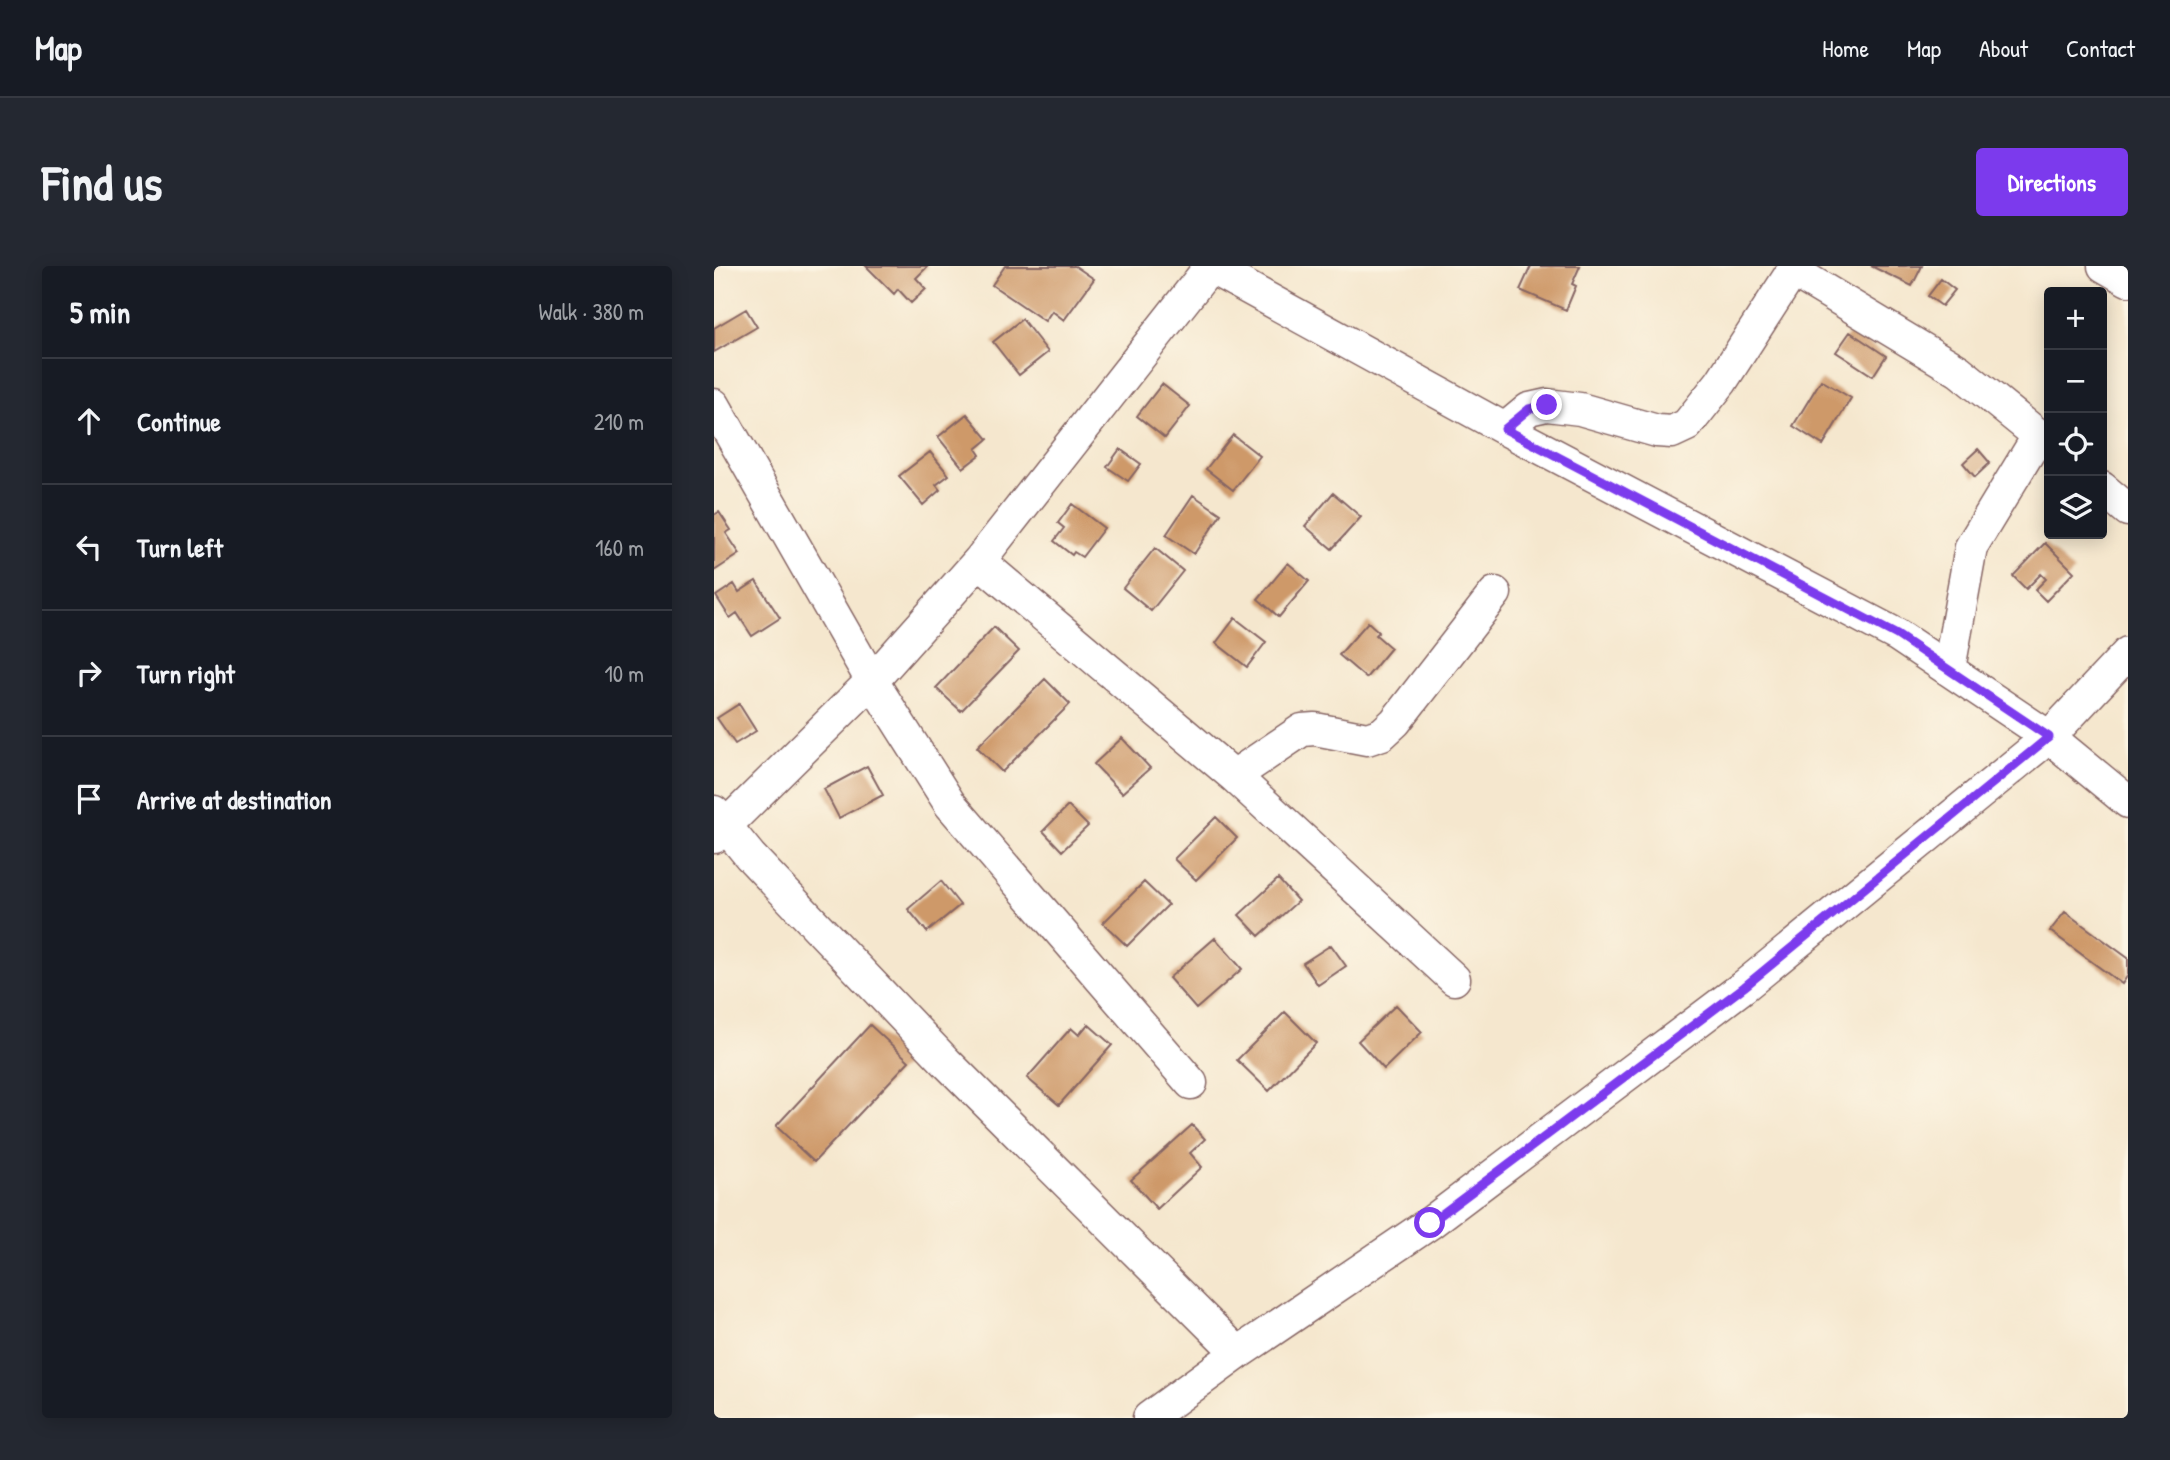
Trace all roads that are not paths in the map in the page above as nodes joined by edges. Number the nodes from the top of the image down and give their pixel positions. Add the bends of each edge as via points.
1 (2104, 266) edge
2 (1209, 267) edge
3 (1795, 269) edge
4 (2128, 280) edge
5 (714, 405) edge
6 (1505, 429) junction
7 (2044, 439) edge
8 (2107, 492) edge
9 (2128, 510) edge
10 (979, 561) junction
11 (1495, 593) dead end
12 (2128, 653) edge
13 (1949, 669) junction
14 (872, 681) junction
15 (2049, 737) junction
16 (1234, 776) junction
17 (2128, 802) edge
18 (718, 825) edge
19 (1454, 979) dead end
20 (1191, 1083) dead end
21 (1238, 1353) junction
22 (1149, 1418) edge

1 - 4 street
2 - 6 street
2 - 10 street
3 - 6 street via 1687,425 1672,432 1657,431 1580,409 1547,405 1529,409
3 - 7 street via 1959,370
5 - 14 street
6 - 13 street via 1897,635
7 - 13 street via 1971,547
8 - 9 street
10 - 14 street
10 - 16 street
11 - 16 street via 1381,734 1367,739 1302,730
12 - 15 street
13 - 15 street
14 - 18 street
14 - 20 street via 950,804
15 - 17 street
15 - 21 street via 1744,987 1430,1223
16 - 19 street
18 - 21 street via 947,1063
21 - 22 street

